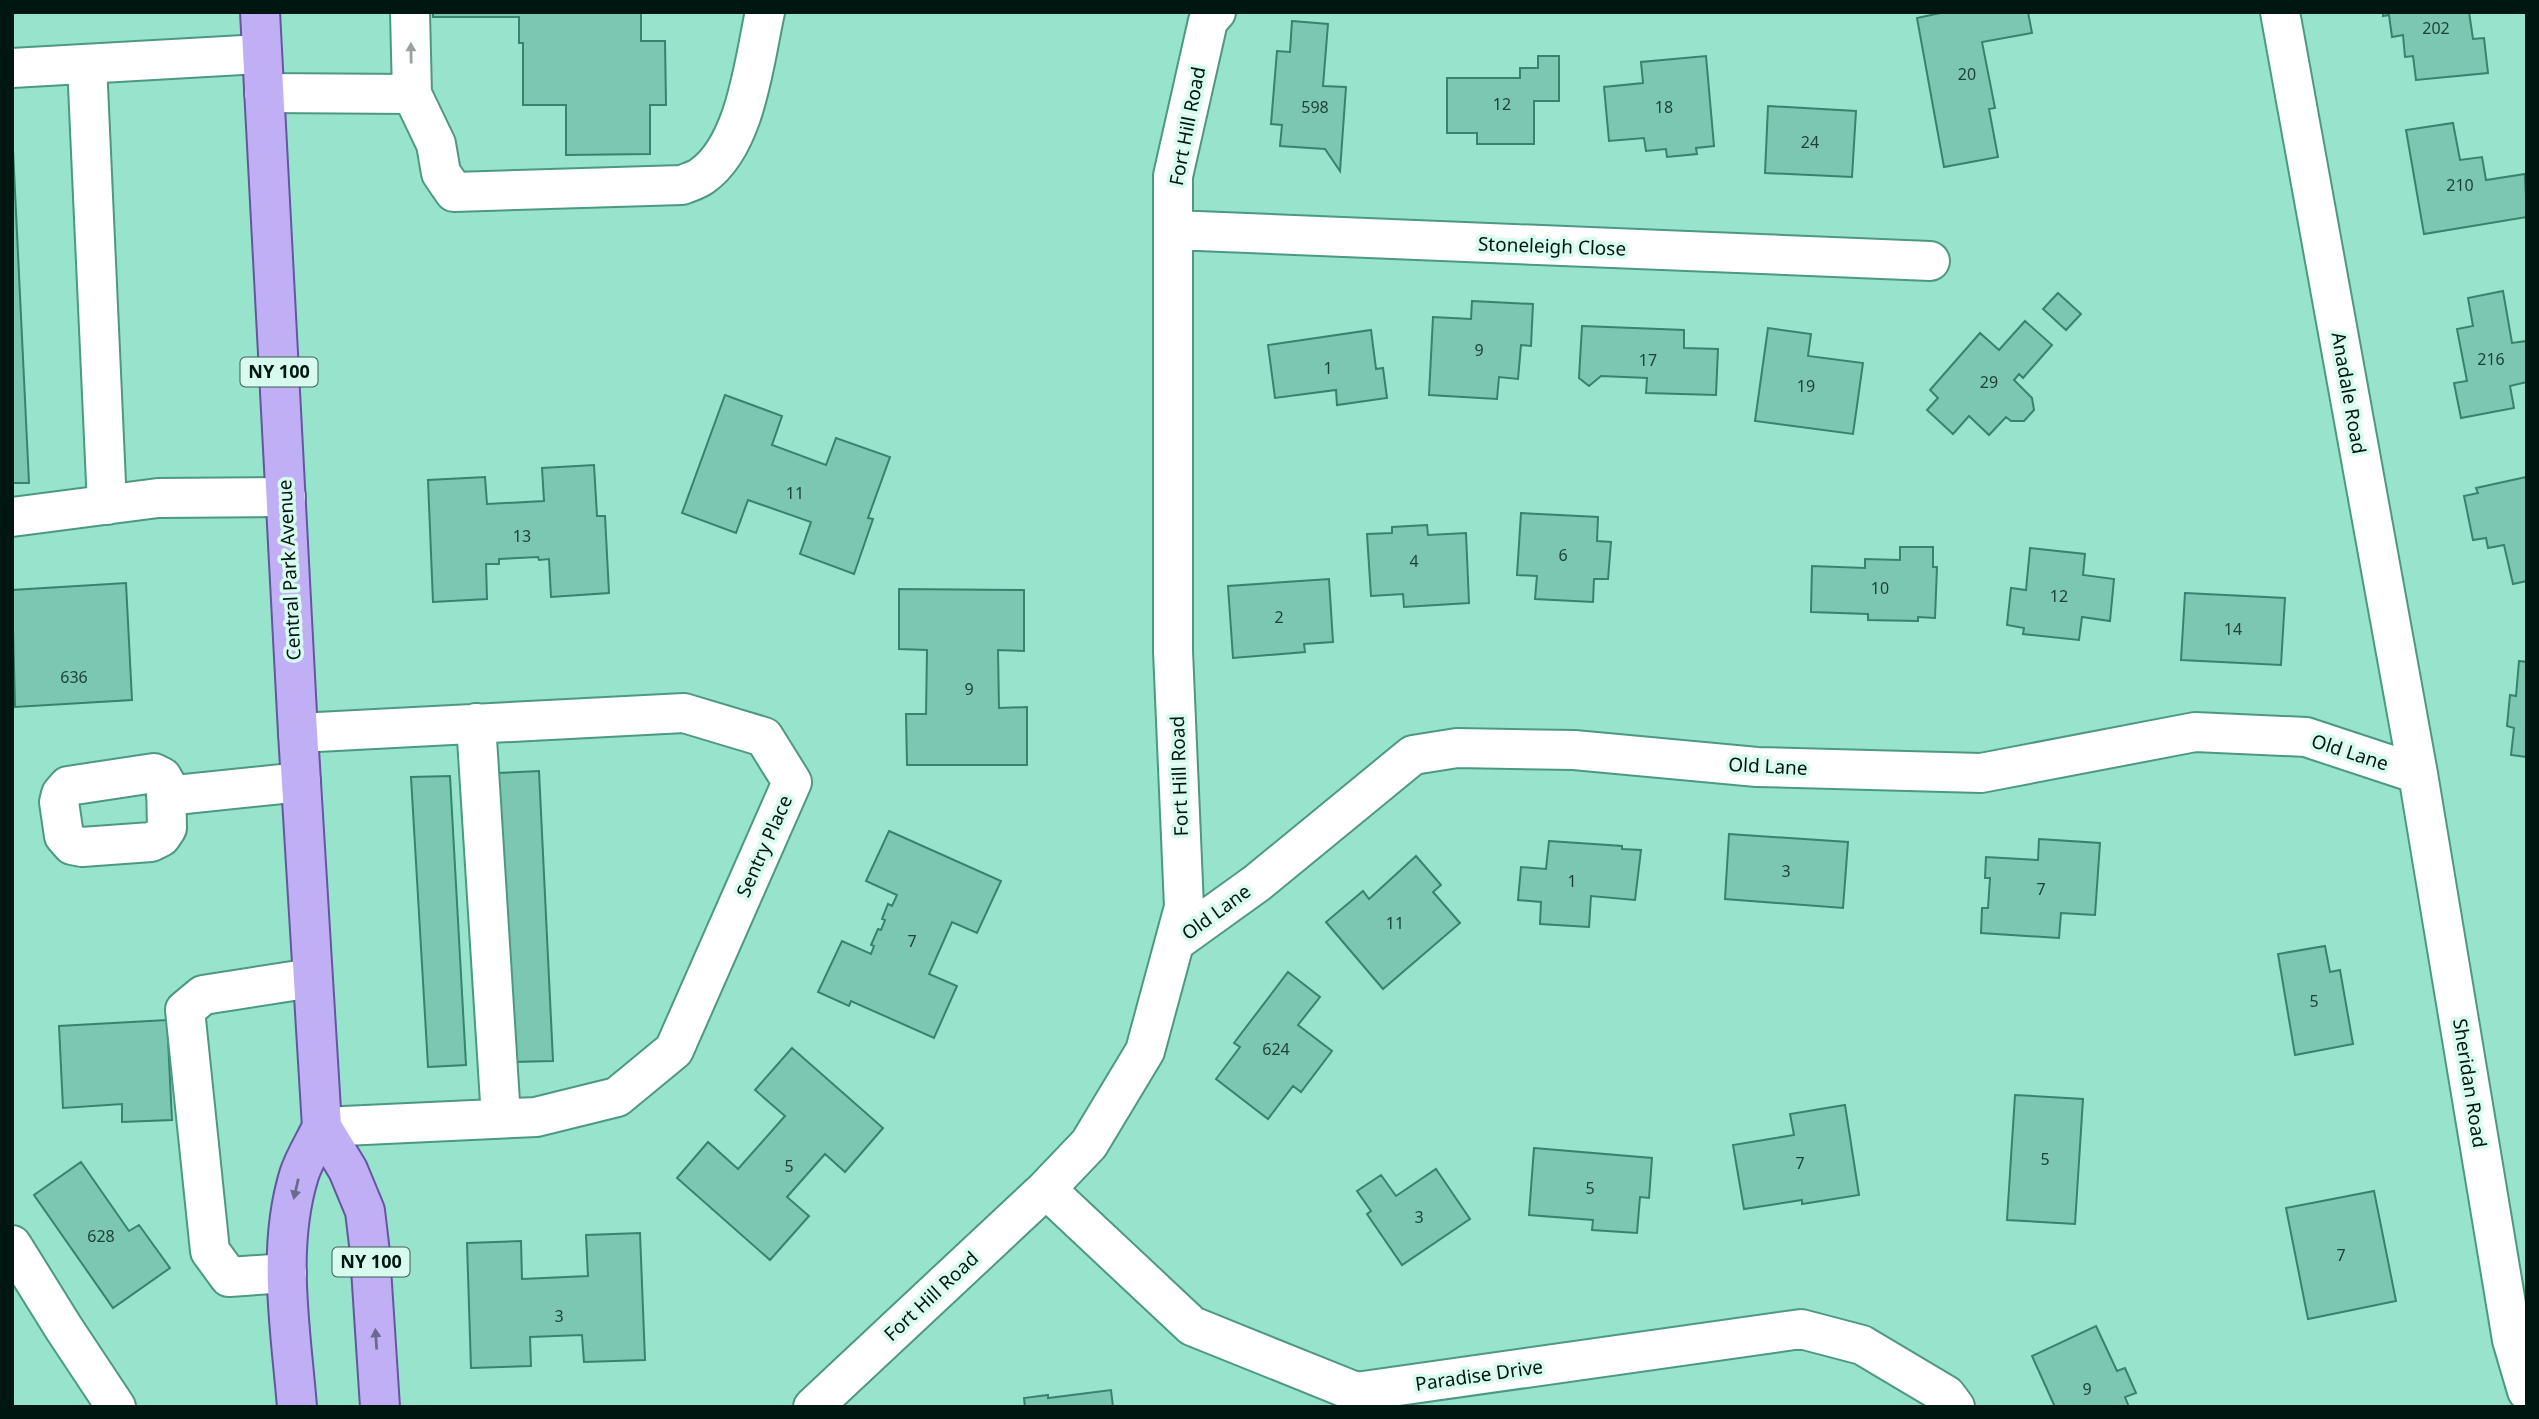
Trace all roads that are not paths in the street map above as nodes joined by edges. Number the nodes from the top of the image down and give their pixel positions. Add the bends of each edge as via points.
1 (260, 12) edge
2 (410, 12) edge
3 (765, 12) edge
4 (1216, 12) edge
5 (2280, 12) edge
6 (262, 54) junction
7 (87, 64) junction
8 (12, 68) edge
9 (264, 93) junction
10 (412, 94) junction
11 (1173, 230) junction
12 (1930, 261) dead end
13 (286, 497) junction
14 (107, 505) junction
15 (12, 517) edge
16 (476, 723) junction
17 (298, 733) junction
18 (2418, 774) junction
19 (301, 782) junction
20 (166, 796) dead end
21 (1175, 942) junction
22 (312, 978) junction
23 (500, 1118) junction
24 (322, 1127) junction
25 (1046, 1189) junction
26 (12, 1245) edge
27 (287, 1273) junction
28 (2527, 1391) edge
29 (116, 1407) edge
30 (296, 1407) edge
31 (380, 1407) edge
32 (813, 1407) edge
33 (1955, 1407) edge

1 - 6 main road, Central Park Avenue / NY 100
10 -> 2 street
3 - 10 street via 739,128 725,153 702,177 682,185 454,192 441,173 436,144
4 - 11 street, Fort Hill Road via 1208,21 1173,176
5 - 18 street, Anadale Road
6 - 7 street
6 - 9 main road, Central Park Avenue / NY 100
7 - 8 street
7 - 14 street
9 - 10 street
9 - 13 main road, Central Park Avenue / NY 100
11 - 12 street, Stoneleigh Close
11 - 21 street, Fort Hill Road via 1173,651 1184,907
13 - 14 street via 158,498
13 - 17 main road, Central Park Avenue / NY 100
14 - 15 street
16 - 17 street, Sentry Place
16 - 23 street
16 - 23 street, Sentry Place via 684,713 764,737 792,782 674,1050 617,1097 536,1116
17 - 19 main road, Central Park Avenue / NY 100
18 - 21 street, Old Lane via 2306,737 2195,732 1981,773 1757,767 1574,750 1457,748 1413,755 1257,883
18 - 28 street, Sheridan Road via 2512,1340
19 - 20 street
19 - 22 main road, Central Park Avenue / NY 100
21 - 25 street, Fort Hill Road via 1145,1051 1089,1144
22 - 24 main road, Central Park Avenue / NY 100
22 - 27 street via 203,995 185,1010 210,1251 229,1277
23 - 24 street, Sentry Place
24 -> 27 main road via 299,1173 290,1214
31 -> 24 main road, Central Park Avenue / NY 100 via 365,1211 348,1170
25 - 32 street, Fort Hill Road
25 - 33 street, Paradise Drive via 1192,1326 1356,1392 1801,1329 1862,1345 1946,1395
26 - 29 street
27 - 30 main road

